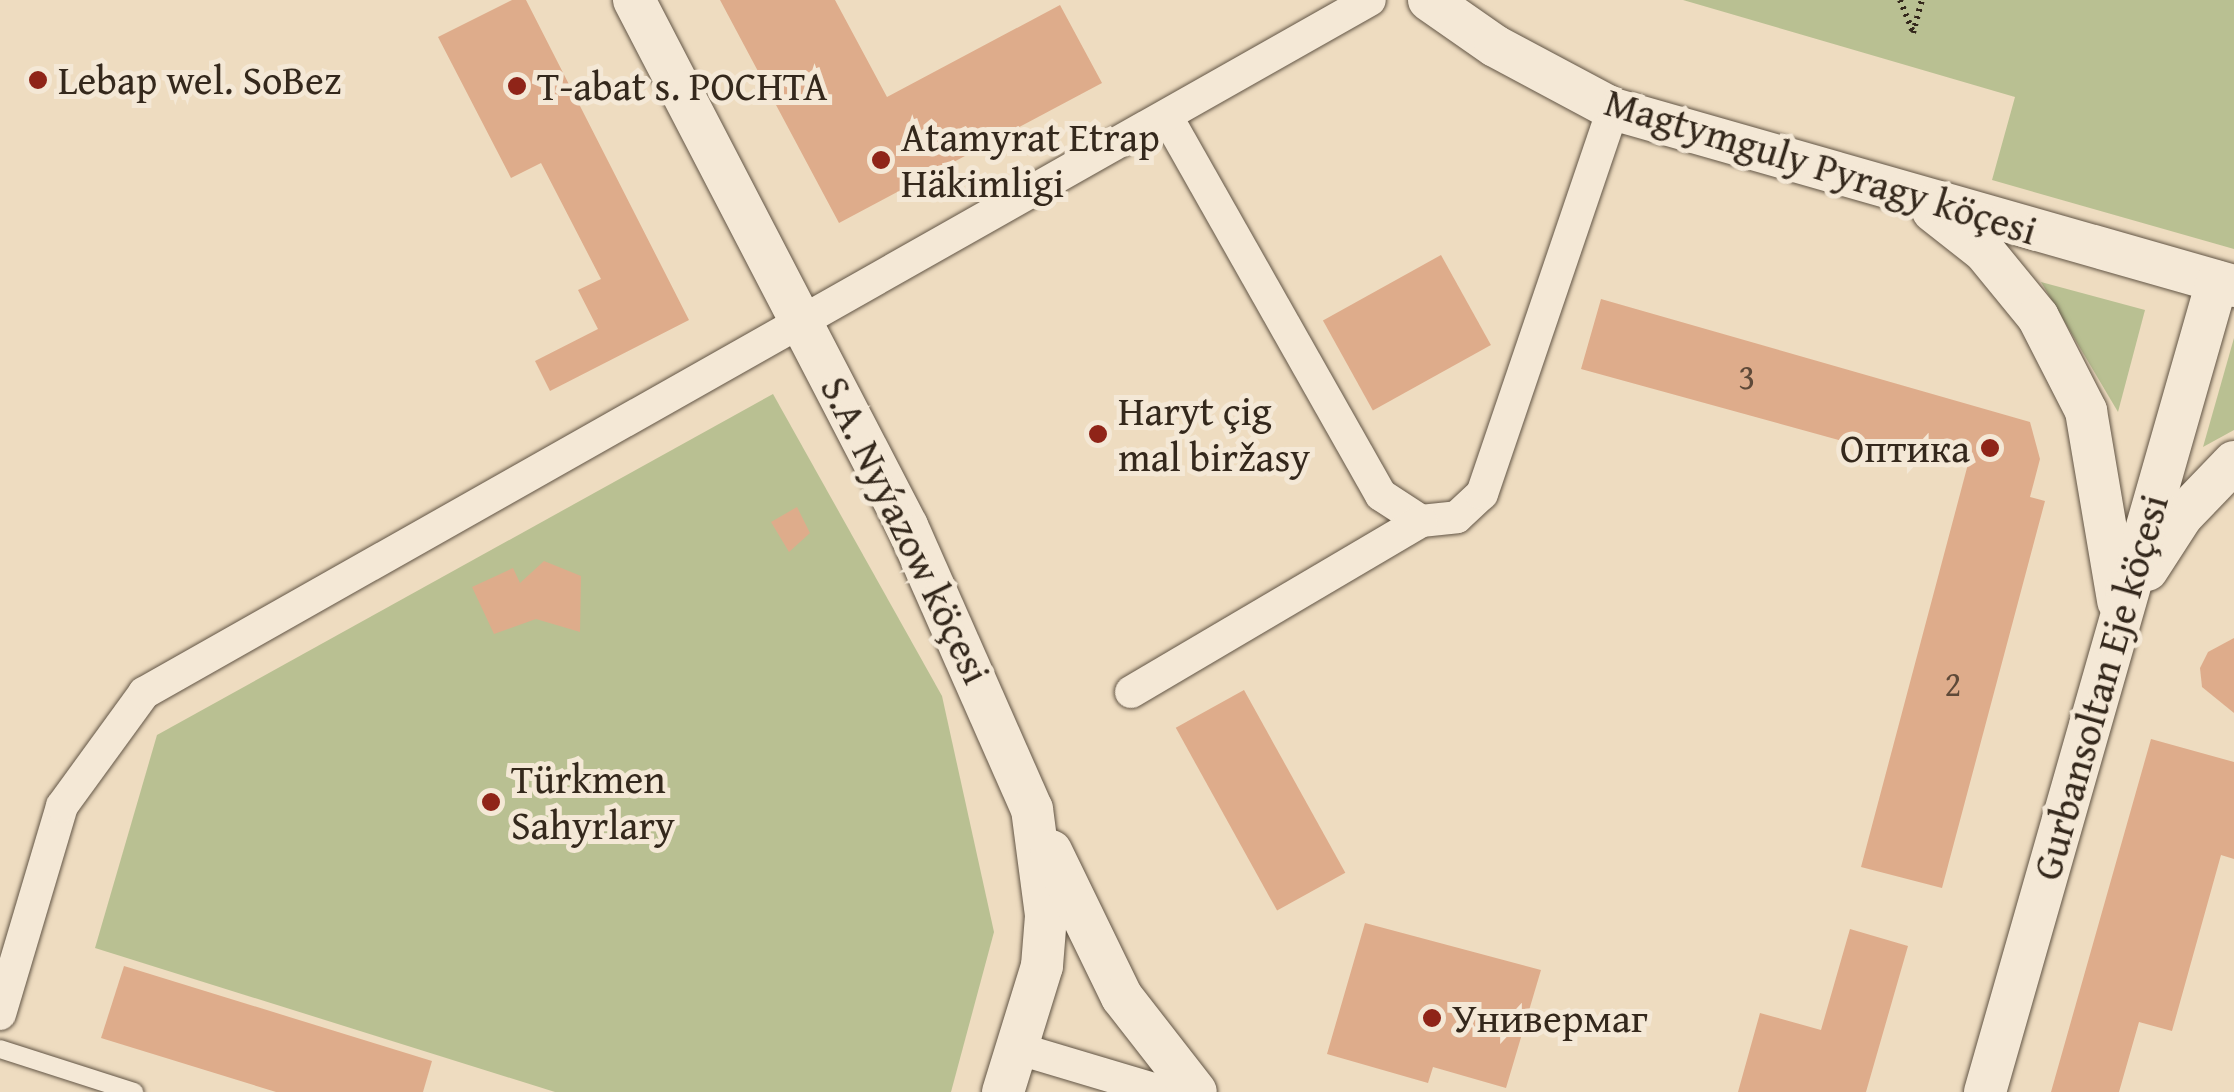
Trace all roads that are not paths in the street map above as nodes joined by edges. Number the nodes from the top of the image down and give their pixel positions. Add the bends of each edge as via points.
1 (634, 0) edge
2 (1370, 0) edge
3 (1429, 0) edge
4 (1613, 109) junction
5 (1167, 117) junction
6 (1916, 198) junction
7 (2225, 284) edge
8 (807, 324) junction
9 (2234, 462) edge
10 (1421, 521) junction
11 (2120, 613) junction
12 (1131, 692) dead end
13 (1032, 809) junction
14 (0, 1014) edge
15 (1016, 1048) junction
16 (0, 1049) edge
17 (134, 1092) edge
18 (1003, 1092) edge
19 (1164, 1092) edge
20 (1196, 1092) edge
21 (1985, 1092) edge

1 - 8 street, S.A. Nyýazow köçesi
2 - 5 street
3 - 4 street, Magtymguly Pyragy köçesi via 1494,46
4 - 6 street, Magtymguly Pyragy köçesi
4 - 10 street via 1482,494 1457,517
5 - 8 street
5 - 10 street via 1381,495
6 - 7 street, Magtymguly Pyragy köçesi
6 - 11 street via 1984,251 2038,316 2086,411
7 - 11 street, Gurbansoltan Eje köçesi
8 - 13 street, S.A. Nyýazow köçesi via 978,678
8 - 14 street via 144,694 62,806
9 - 11 street via 2182,516
10 - 12 street
11 - 21 street, Gurbansoltan Eje köçesi
13 - 15 street, S.A. Nyýazow köçesi via 1046,916 1042,966
13 - 20 street via 1122,997
15 - 18 street, S.A. Nyýazow köçesi
15 - 19 street
16 - 17 lane

